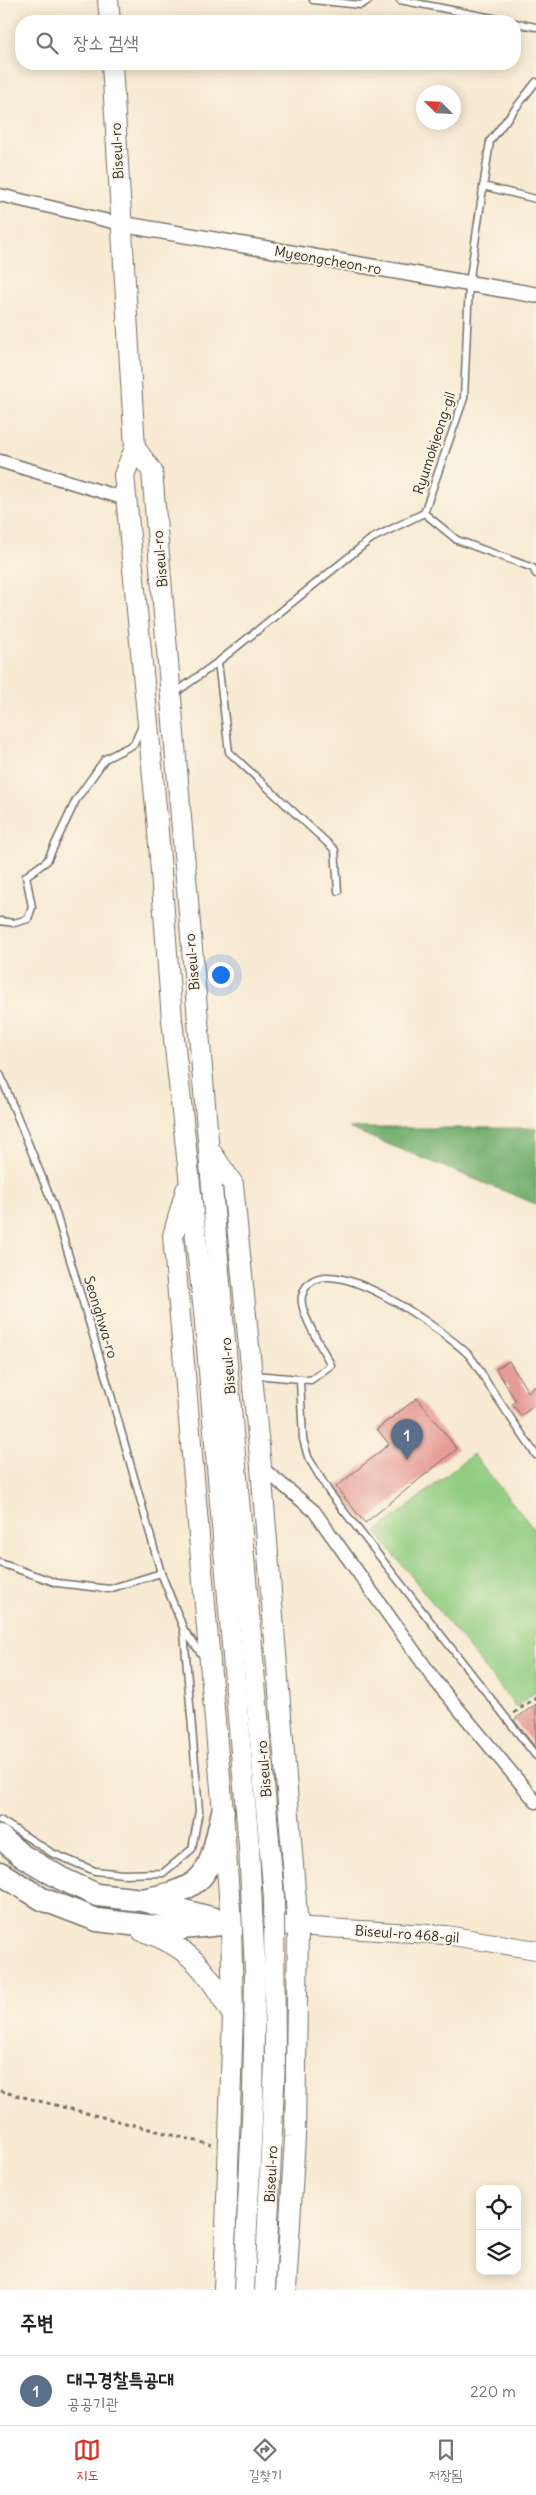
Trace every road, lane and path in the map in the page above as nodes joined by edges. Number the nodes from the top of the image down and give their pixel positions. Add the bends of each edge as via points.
1 (108, 0) edge
2 (313, 0) edge
3 (369, 0) edge
4 (400, 0) edge
5 (109, 15) edge
6 (477, 15) edge
7 (521, 24) edge
8 (536, 27) edge
9 (112, 70) edge
10 (536, 82) edge
11 (483, 186) junction
12 (0, 195) edge
13 (536, 199) edge
14 (121, 224) junction
15 (468, 284) junction
16 (536, 296) edge
17 (136, 448) junction
18 (0, 462) edge
19 (126, 499) junction
20 (424, 513) junction
21 (535, 569) edge
22 (218, 662) junction
23 (159, 705) junction
24 (338, 891) dead end
25 (0, 921) edge
26 (0, 1074) edge
27 (208, 1150) junction
28 (189, 1180) junction
29 (213, 1310) junction
30 (251, 1375) junction
31 (300, 1380) junction
32 (536, 1455) edge
33 (261, 1467) junction
34 (0, 1563) edge
35 (161, 1573) junction
36 (184, 1630) junction
37 (211, 1667) junction
38 (536, 1697) edge
39 (507, 1718) junction
40 (536, 1756) edge
41 (536, 1802) edge
42 (223, 1812) junction
43 (0, 1820) edge
44 (0, 1837) edge
45 (0, 1873) edge
46 (142, 1900) junction
47 (109, 1921) junction
48 (231, 1923) junction
49 (288, 1926) junction
50 (536, 1950) edge
51 (232, 2016) junction
52 (0, 2091) edge
53 (229, 2149) junction
54 (224, 2290) edge
55 (244, 2290) edge
56 (265, 2290) edge
57 (286, 2290) edge

1 - 5 main road
2 - 3 lane via 362,5
4 - 6 lane
7 - 8 lane
9 - 14 main road, Biseul-ro
10 - 11 lane, Ryumokjeong-gil via 490,141
11 - 13 lane
11 - 15 lane, Ryumokjeong-gil
12 - 14 street
14 - 15 street, Myeongcheon-ro
14 - 17 main road, Biseul-ro
15 - 16 street, Myeongcheon-ro
15 - 20 lane, Ryumokjeong-gil via 464,398
17 - 19 main road, Biseul-ro via 124,475
17 - 23 main road, Biseul-ro via 152,471
18 - 19 street
19 - 23 main road, Biseul-ro
20 - 21 lane via 456,540
20 - 22 lane, Ryumokjeong-gil via 371,539
22 - 23 lane, Ryumokjeong-gil
22 - 24 lane via 229,752 335,850
23 - 25 lane via 134,744 105,759 76,800 47,861 26,876 32,907 28,919 14,924
23 - 27 main road, Biseul-ro
23 - 28 main road, Biseul-ro via 172,1020
26 - 35 lane, Seonghwa-ro via 54,1207
27 - 29 main road, Biseul-ro
27 - 30 main road via 233,1184
28 - 29 main road, Biseul-ro
28 - 37 main road via 173,1236
29 - 55 main road, Biseul-ro, bridge via 255,1972
29 - 56 main road, Biseul-ro, bridge via 274,1897 275,2062
30 - 31 lane
30 - 33 main road
31 - 32 lane via 311,1380 331,1365 304,1311 302,1297 310,1282 322,1276 341,1277 402,1305 468,1355
31 - 39 lane via 303,1439 308,1457 329,1492
33 - 41 street via 314,1511 437,1683
33 - 49 main road
34 - 35 lane via 57,1583 108,1589
35 - 36 lane, Seonghwa-ro
36 - 37 lane
36 - 43 lane via 199,1811 192,1849 163,1873 95,1871 52,1853
37 - 42 main road
38 - 39 path
39 - 40 lane
42 - 46 highway via 210,1865 202,1878 172,1894
42 - 48 main road
44 - 46 highway via 20,1855 97,1895
45 - 47 highway via 42,1900 97,1920
46 - 48 highway
47 - 48 highway via 173,1929
47 - 51 main road via 167,1939 193,1959 213,1982
48 - 49 highway
48 - 51 main road
49 - 50 main road, Biseul-ro 468-gil via 446,1936
49 - 57 main road via 295,2137
51 - 53 main road
52 - 53 path
53 - 54 main road

